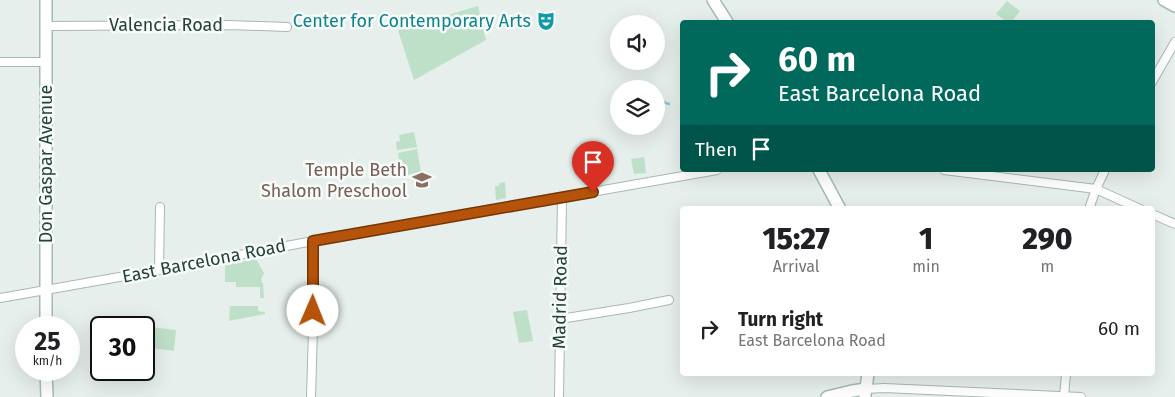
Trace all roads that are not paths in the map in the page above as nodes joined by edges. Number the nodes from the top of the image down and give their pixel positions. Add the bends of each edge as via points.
1 (46, 0) edge
2 (713, 0) edge
3 (1164, 0) edge
4 (1175, 6) edge
5 (726, 20) edge
6 (46, 26) junction
7 (286, 27) dead end
8 (1175, 42) edge
9 (0, 62) edge
10 (46, 62) junction
11 (1155, 77) edge
12 (706, 172) edge
13 (820, 172) edge
14 (960, 172) edge
15 (1104, 172) edge
16 (1096, 189) junction
17 (562, 197) junction
18 (838, 206) edge
19 (1090, 206) edge
20 (1133, 206) edge
21 (160, 207) dead end
22 (1155, 215) edge
23 (1175, 224) edge
24 (313, 241) junction
25 (158, 270) junction
26 (46, 289) junction
27 (0, 298) edge
28 (669, 300) dead end
29 (46, 316) edge
30 (560, 319) junction
31 (868, 376) edge
32 (1066, 376) edge
33 (46, 381) edge
34 (865, 393) edge
35 (1064, 396) edge
36 (47, 397) edge
37 (311, 397) edge
38 (559, 397) edge
39 (827, 397) edge
40 (1081, 397) edge

1 - 6 street, Don Gaspar Avenue
2 - 5 street
3 - 4 street
6 - 7 street, Valencia Road
6 - 10 street, Don Gaspar Avenue
8 - 11 street
9 - 10 street
10 - 26 street, Don Gaspar Avenue
12 - 17 street, East Barcelona Road
13 - 18 street
14 - 16 street
15 - 16 street
16 - 19 street
16 - 20 street
17 - 24 street, East Barcelona Road
17 - 30 street, Madrid Road
21 - 25 street
22 - 23 street
24 - 25 street, East Barcelona Road
24 - 37 street
25 - 26 street, East Barcelona Road
26 - 27 street, East Barcelona Road
26 - 29 street, Don Gaspar Avenue
28 - 30 street
30 - 38 street, Madrid Road
31 - 34 street
32 - 35 street
33 - 36 street
34 - 35 street via 884,388
34 - 39 street via 852,391
35 - 40 street

